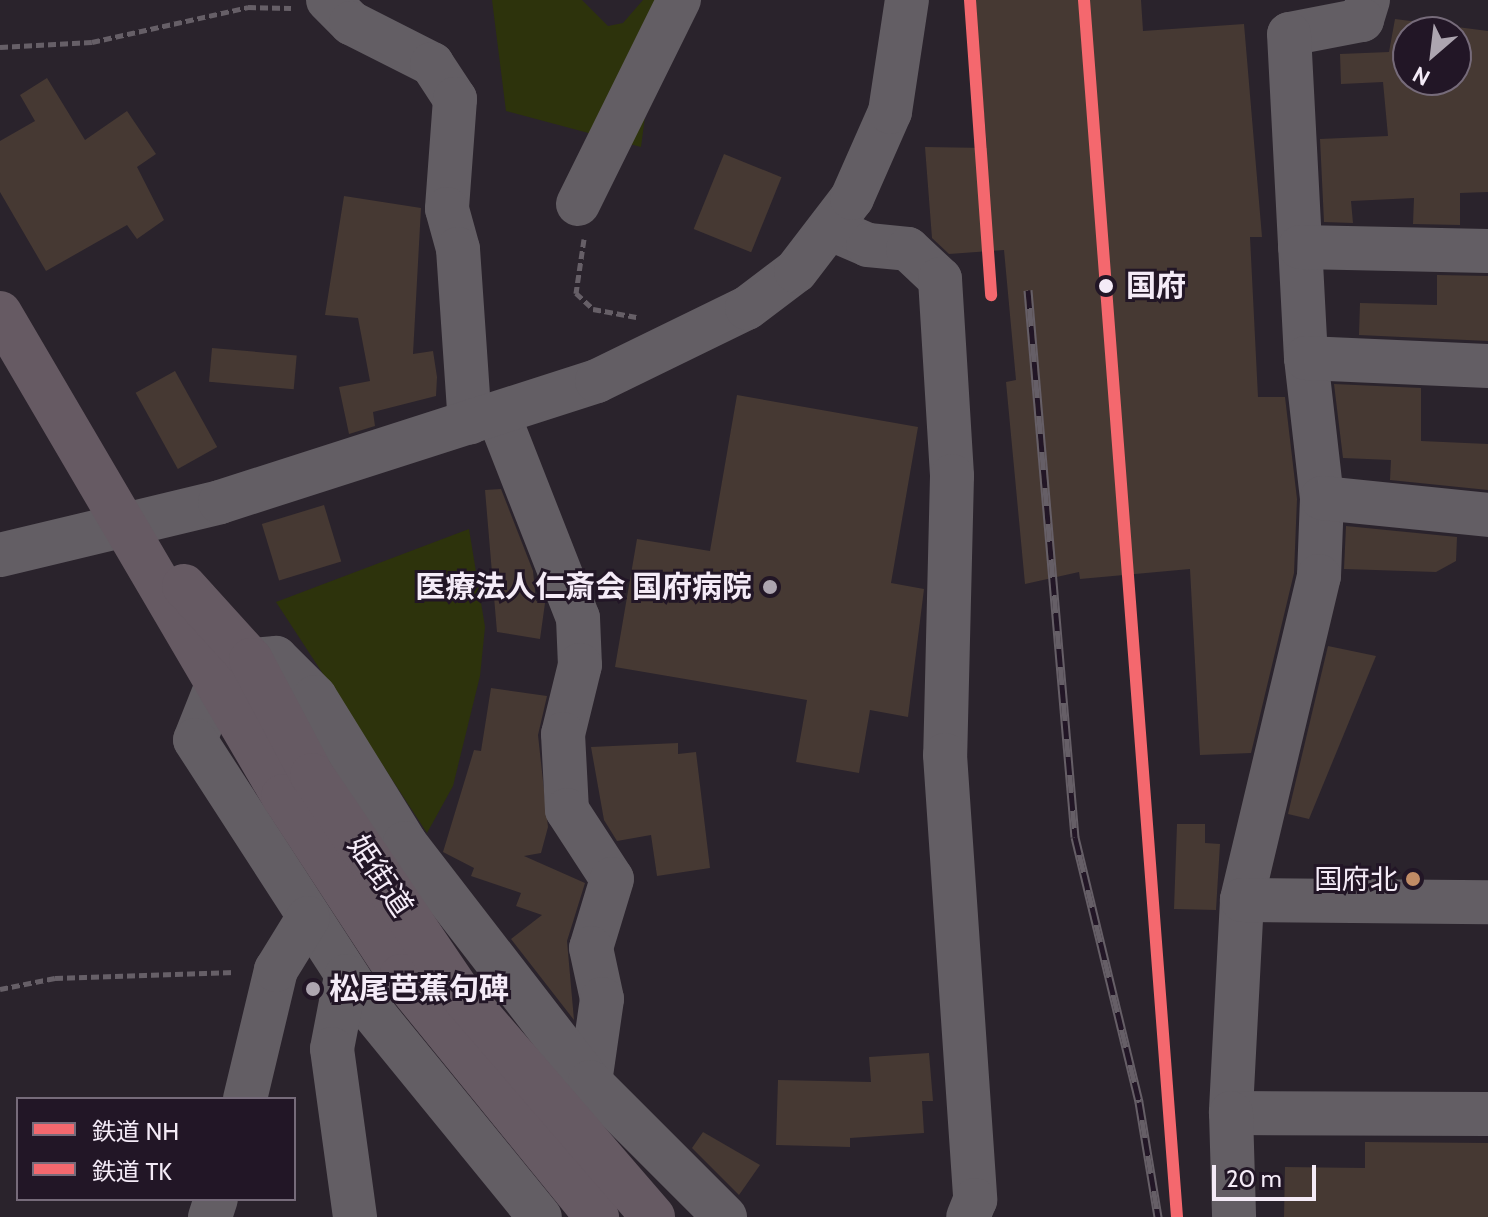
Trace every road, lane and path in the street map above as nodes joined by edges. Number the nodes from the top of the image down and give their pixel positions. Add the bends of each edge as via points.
1 (679, 0) edge
2 (906, 0) edge
3 (1368, 0) edge
4 (329, 5) edge
5 (0, 47) edge
6 (582, 217) joint
7 (831, 229) junction
8 (1300, 247) junction
9 (1488, 251) edge
10 (0, 313) edge
11 (690, 341) junction
12 (1306, 358) junction
13 (1488, 366) edge
14 (484, 418) junction
15 (1322, 498) junction
16 (1488, 515) edge
17 (127, 522) junction
18 (0, 555) edge
19 (234, 671) junction
20 (298, 786) junction
21 (1242, 900) junction
22 (1488, 902) edge
23 (308, 918) junction
24 (276, 970) junction
25 (346, 976) junction
26 (0, 989) edge
27 (590, 1082) junction
28 (245, 1097) edge
29 (1231, 1113) junction
30 (1488, 1114) edge
31 (355, 1217) edge
32 (540, 1217) edge
33 (597, 1217) edge
34 (653, 1217) edge
35 (725, 1217) edge
36 (968, 1217) edge
37 (1234, 1217) edge

1 - 6 street
2 - 7 street via 890,112
3 - 8 street via 1362,20 1289,34
4 - 5 path via 248,7 92,42
4 - 14 street via 432,64 455,99 447,209
6 - 11 path via 575,282 582,301 650,320
7 - 11 street via 796,271
7 - 36 street via 868,245 908,249 940,279 952,476 945,755 975,1200
8 - 9 street
8 - 12 street
10 - 17 main road, 姫街道
11 - 14 street
12 - 13 street
12 - 15 street
14 - 17 street via 220,502
14 - 27 street via 578,618 580,665 563,734 567,810 612,879 591,948 602,999
15 - 16 street
15 - 21 street via 1319,576
17 - 18 street
17 - 19 main road, 姫街道
19 - 20 main road, 姫街道
19 - 23 street via 195,740
19 - 27 street via 276,658 315,697 405,843
20 - 33 main road, 姫街道 via 401,976
20 - 34 main road, 姫街道 via 459,992
21 - 22 street
21 - 29 street
23 - 24 street
23 - 25 street
24 - 26 path via 55,978
24 - 28 street
25 - 31 street via 332,1049
25 - 32 street
27 - 35 street
29 - 30 street
29 - 37 street

